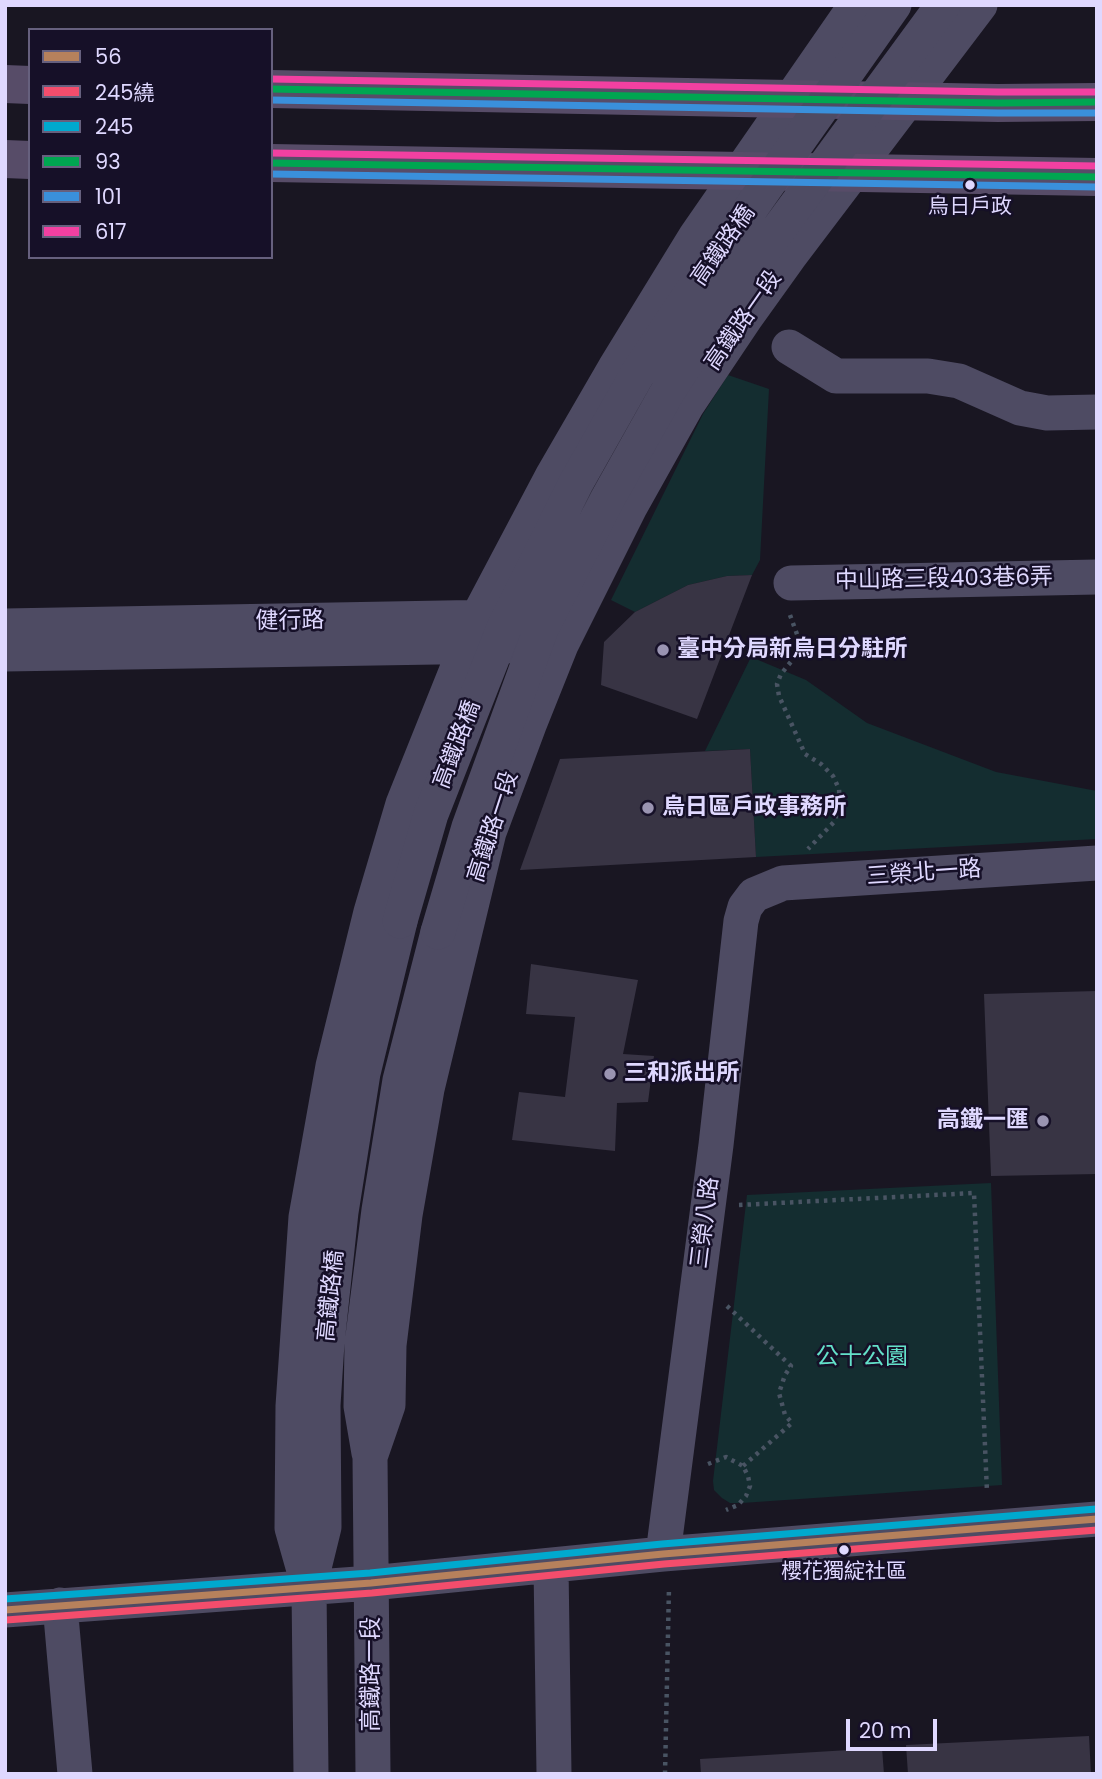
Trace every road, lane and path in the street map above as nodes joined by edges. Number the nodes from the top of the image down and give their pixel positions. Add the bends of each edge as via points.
1 (856, 5) edge
2 (894, 5) edge
3 (943, 5) edge
4 (980, 5) edge
5 (5, 84) edge
6 (28, 85) edge
7 (273, 89) edge
8 (790, 99) junction
9 (907, 101) junction
10 (1097, 102) edge
11 (5, 159) edge
12 (28, 160) edge
13 (273, 163) edge
14 (740, 171) junction
15 (852, 174) junction
16 (1097, 177) edge
17 (789, 347) dead end
18 (1097, 412) edge
19 (1097, 577) edge
20 (791, 583) joint
21 (5, 626) edge
22 (568, 630) junction
23 (472, 631) junction
24 (5, 654) edge
25 (801, 855) dead end
26 (1097, 863) edge
27 (754, 895) joint
28 (738, 1205) dead end
29 (726, 1306) dead end
30 (370, 1457) junction
31 (707, 1464) dead end
32 (743, 1466) junction
33 (987, 1492) dead end
34 (726, 1510) dead end
35 (1097, 1519) edge
36 (551, 1566) junction
37 (666, 1571) junction
38 (371, 1583) junction
39 (309, 1588) junction
40 (60, 1605) junction
41 (5, 1610) edge
42 (75, 1774) edge
43 (311, 1774) edge
44 (373, 1774) edge
45 (554, 1774) edge
46 (666, 1774) edge

1 - 8 street
2 - 39 street, 高鐵路橋, bridge via 638,373 576,483 504,628 431,814 363,1073 341,1212 323,1405 324,1527
3 - 30 street, 高鐵路橋, bridge via 726,301 668,391 541,629 469,827 401,1080 362,1344 361,1406
4 - 9 street, 高鐵路一段
5 - 6 main road
7 - 8 main road
8 - 9 main road
8 - 14 street
9 - 10 main road
9 - 15 street, 高鐵路一段
11 - 12 main road
13 - 14 main road
14 - 15 main road
14 - 23 street via 615,368
15 - 16 main road
15 - 22 street, 高鐵路一段 via 687,405
17 - 18 street via 836,376 928,376 959,381 1020,408 1047,413
19 - 20 street, 中山路三段403巷6弄
20 - 25 path via 783,594 784,606 799,637 797,653 777,684 779,696 805,754 833,776 840,805 821,839
21 - 23 street, 健行路
22 - 23 street, 健行路
22 - 30 street, 高鐵路一段 via 489,832 462,937 427,1089 405,1215 389,1345 388,1405
23 - 24 street, 健行路
23 - 39 street via 403,804 371,912 333,1066 306,1217 293,1394 292,1528
26 - 27 street, 三榮北一路 via 783,883
27 - 37 street, 三榮八路 via 741,921
28 - 33 path via 974,1193
29 - 32 path via 791,1366 779,1393 792,1423
30 - 38 street, 高鐵路一段
31 - 32 path via 726,1457
32 - 34 path via 750,1486 738,1505
35 - 37 street
36 - 37 street
36 - 38 street
36 - 45 street
37 - 46 path
38 - 39 street
38 - 44 street, 高鐵路一段
39 - 40 street
39 - 43 street
40 - 41 street
40 - 42 street

